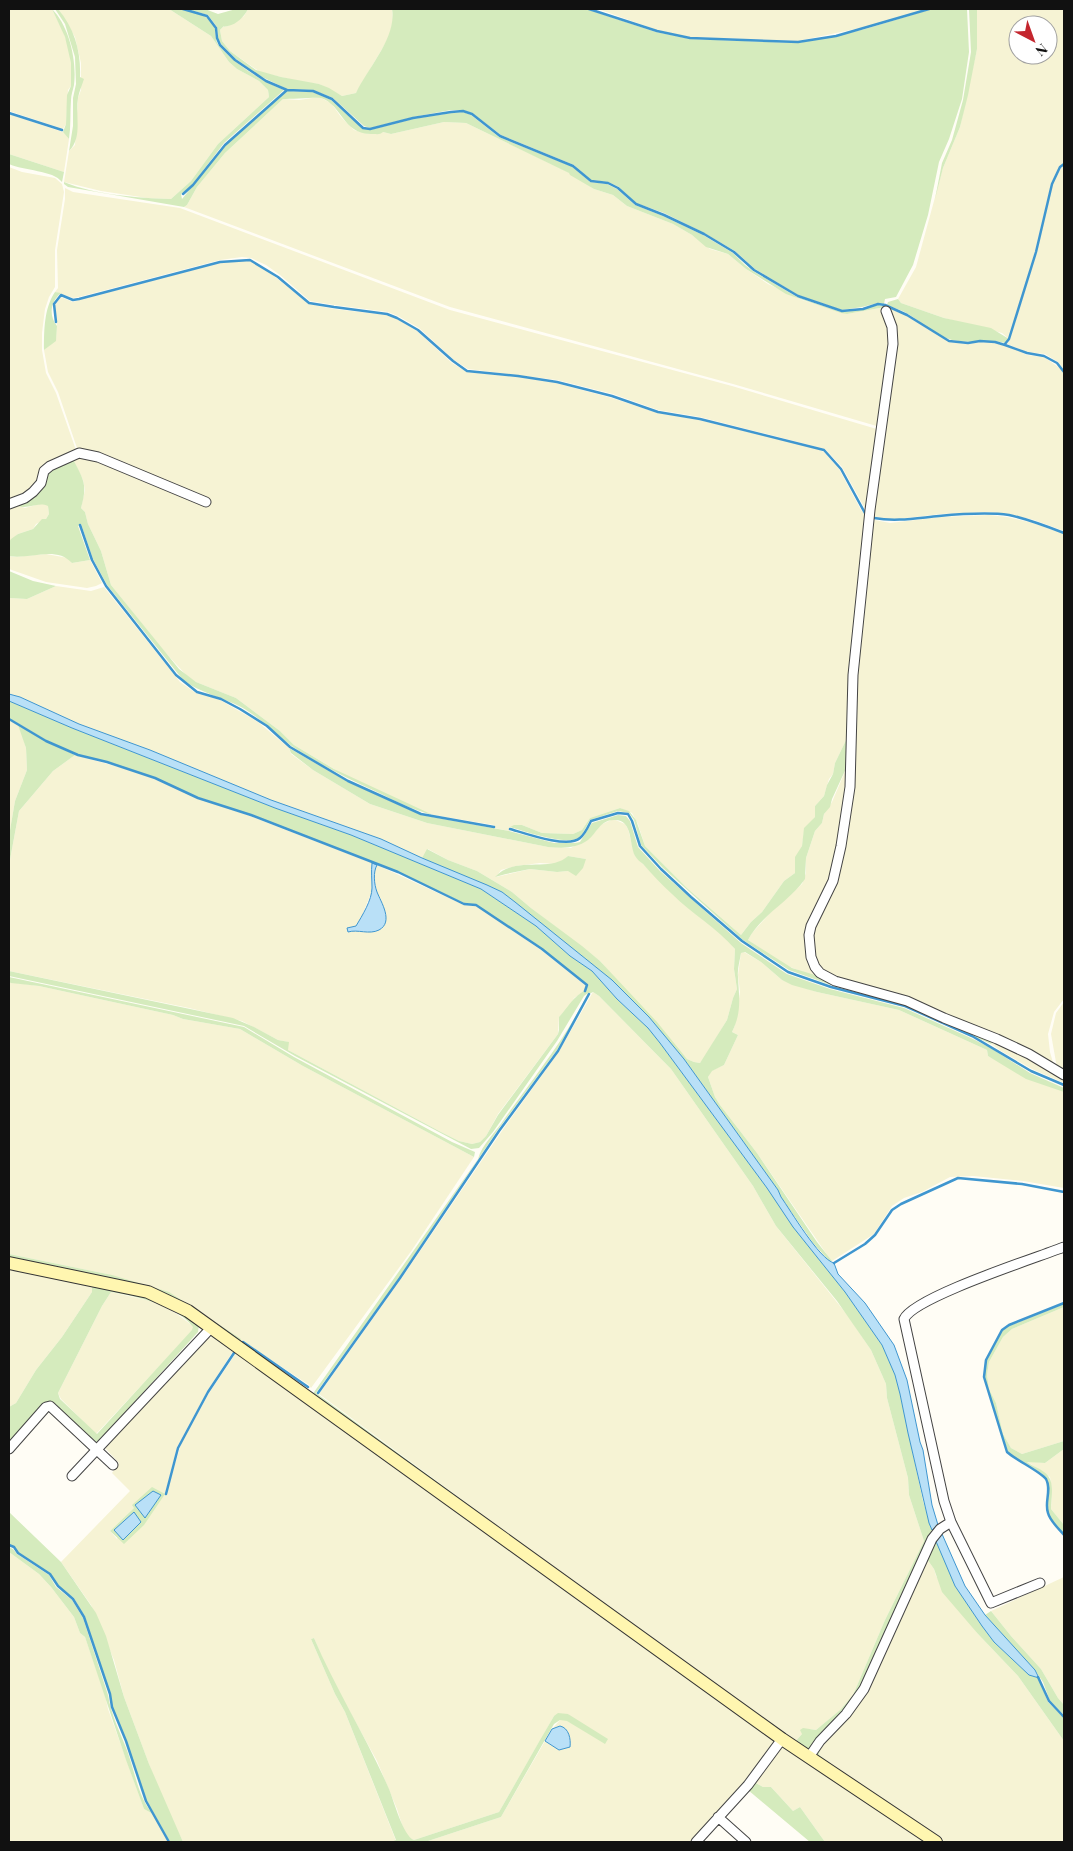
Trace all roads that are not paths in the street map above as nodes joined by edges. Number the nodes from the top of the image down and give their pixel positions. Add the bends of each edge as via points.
1 (886, 310) dead end
2 (206, 502) dead end
3 (9, 504) edge
4 (1064, 1075) edge
5 (1064, 1247) edge
6 (9, 1263) edge
7 (211, 1328) junction
8 (9, 1449) edge
9 (97, 1449) junction
10 (113, 1465) dead end
11 (72, 1476) dead end
12 (951, 1522) junction
13 (1040, 1583) dead end
14 (782, 1740) junction
15 (809, 1757) junction
16 (718, 1817) junction
17 (696, 1842) edge
18 (746, 1842) edge
19 (936, 1842) edge

1 - 4 street via 893,344 870,510 852,684 850,787 833,881 811,926 811,957 820,973 834,981 907,1001 1029,1054
2 - 3 street via 98,457 79,453 50,466 33,492
5 - 12 street via 954,1288 911,1310 904,1319 934,1464
6 - 7 street via 148,1292 183,1307
7 - 9 street
7 - 14 street
8 - 9 street via 50,1406
9 - 10 street
9 - 11 street
12 - 13 street via 991,1603
12 - 15 street via 932,1539 864,1689
14 - 15 street
14 - 16 street via 748,1785
15 - 19 street
16 - 17 street
16 - 18 street

